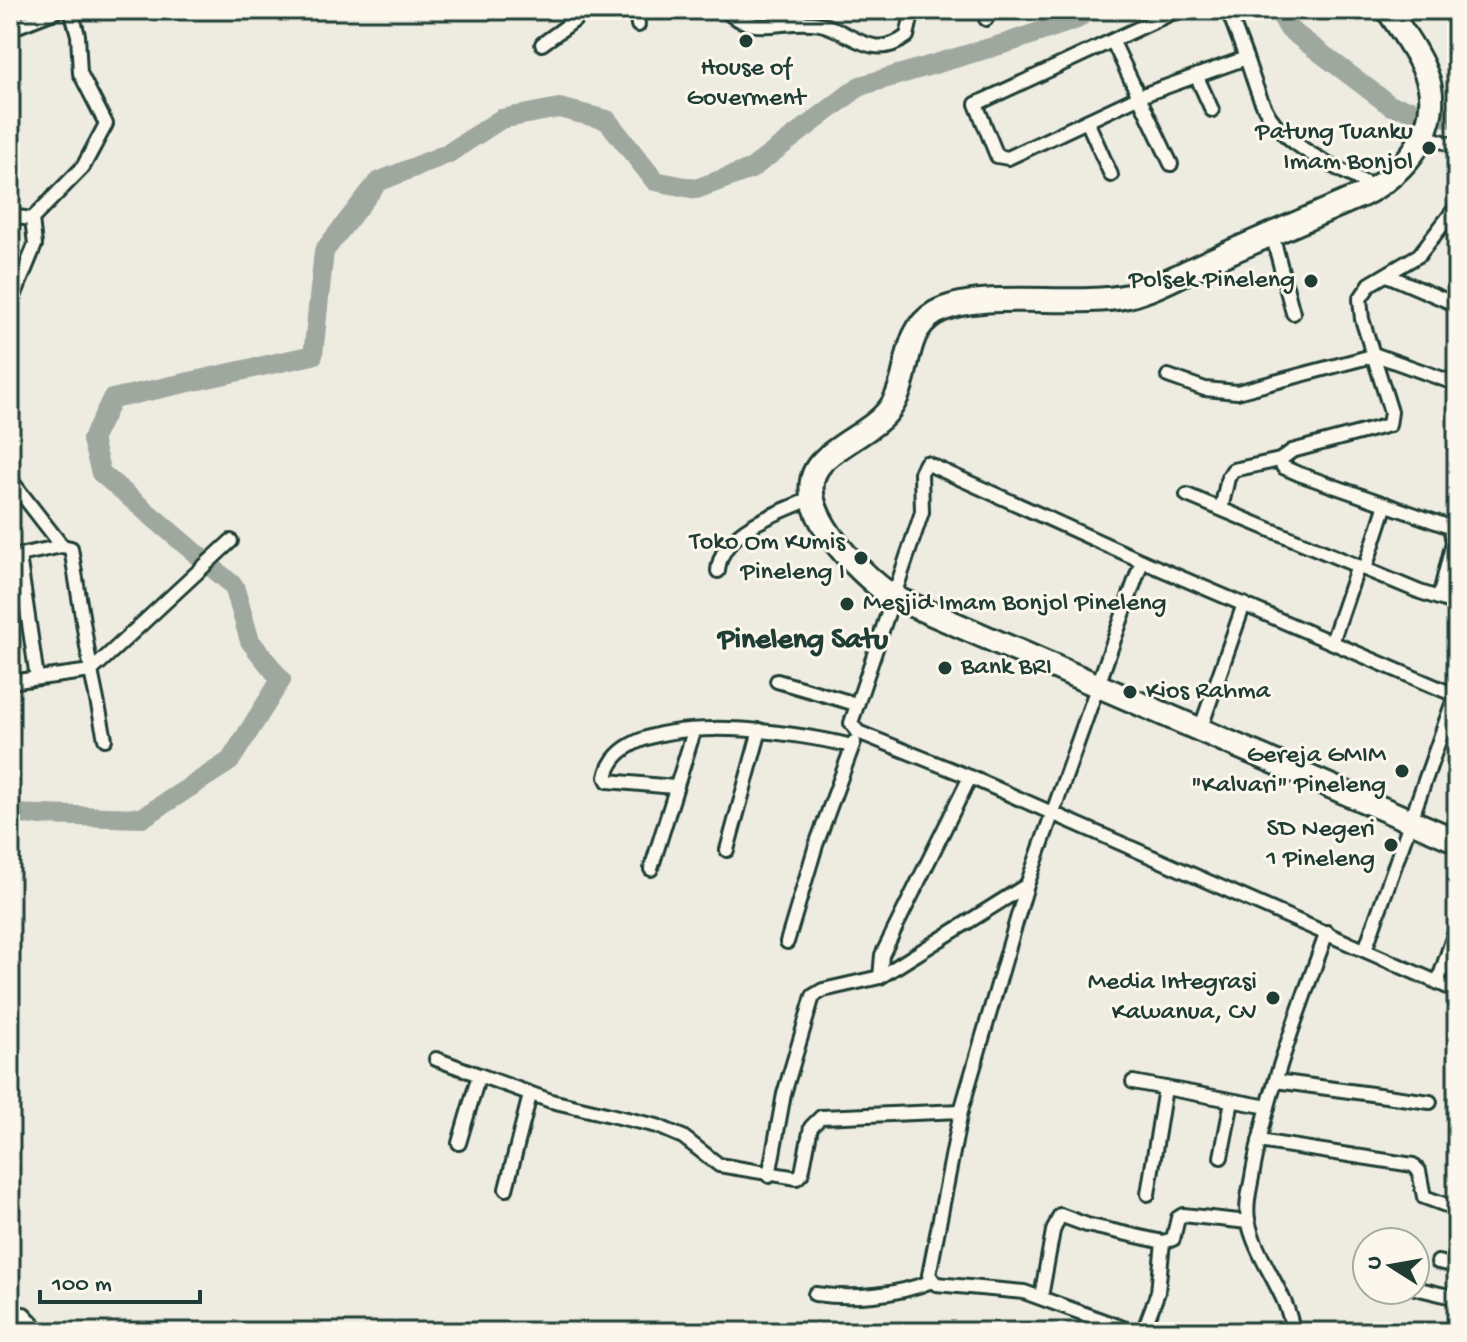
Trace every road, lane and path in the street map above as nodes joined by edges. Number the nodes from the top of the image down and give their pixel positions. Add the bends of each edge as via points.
1 (59, 10) edge
2 (71, 10) edge
3 (578, 10) edge
4 (636, 10) edge
5 (724, 10) edge
6 (913, 10) edge
7 (1178, 10) edge
8 (1228, 10) edge
9 (1388, 10) edge
10 (638, 25) dead end
11 (10, 29) edge
12 (1113, 42) junction
13 (542, 44) dead end
14 (1246, 58) junction
15 (1197, 77) junction
16 (1140, 96) junction
17 (1212, 110) dead end
18 (1087, 121) junction
19 (1425, 131) junction
20 (1457, 146) edge
21 (1171, 164) dead end
22 (1111, 175) dead end
23 (1375, 188) junction
24 (1457, 206) edge
25 (10, 216) edge
26 (32, 219) junction
27 (1453, 220) edge
28 (1272, 234) junction
29 (1387, 275) junction
30 (1457, 305) edge
31 (10, 306) edge
32 (1293, 313) dead end
33 (1376, 355) junction
34 (1168, 376) dead end
35 (1457, 384) edge
36 (1280, 460) junction
37 (10, 479) edge
38 (1187, 495) dead end
39 (812, 498) junction
40 (1386, 504) junction
41 (1221, 509) junction
42 (231, 541) dead end
43 (62, 546) junction
44 (14, 556) edge
45 (1142, 561) junction
46 (1362, 568) junction
47 (718, 571) dead end
48 (893, 597) junction
49 (1439, 598) junction
50 (1244, 604) junction
51 (1457, 604) edge
52 (1332, 642) junction
53 (91, 671) junction
54 (37, 678) junction
55 (777, 681) dead end
56 (10, 682) edge
57 (1099, 687) junction
58 (1456, 694) edge
59 (856, 704) junction
60 (760, 730) junction
61 (1200, 730) junction
62 (694, 731) junction
63 (858, 732) junction
64 (105, 739) dead end
65 (852, 746) junction
66 (970, 777) junction
67 (674, 787) junction
68 (1054, 814) junction
69 (1410, 821) junction
70 (1457, 841) edge
71 (727, 850) dead end
72 (651, 869) dead end
73 (1027, 885) junction
74 (1457, 926) edge
75 (1327, 932) junction
76 (787, 942) dead end
77 (1365, 950) junction
78 (880, 977) junction
79 (1438, 982) junction
80 (1457, 991) edge
81 (436, 1059) dead end
82 (479, 1075) junction
83 (1276, 1081) junction
84 (1133, 1082) dead end
85 (1165, 1088) junction
86 (530, 1095) junction
87 (1232, 1101) junction
88 (1430, 1102) dead end
89 (1268, 1107) junction
90 (961, 1111) junction
91 (1259, 1141) junction
92 (459, 1143) dead end
93 (1221, 1157) dead end
94 (769, 1176) junction
95 (506, 1189) dead end
96 (1148, 1194) dead end
97 (1457, 1209) edge
98 (1248, 1222) junction
99 (1163, 1242) junction
100 (1438, 1262) dead end
101 (1457, 1266) edge
102 (932, 1281) junction
103 (1431, 1292) edge
104 (815, 1294) dead end
105 (1041, 1297) junction
106 (1457, 1298) edge
107 (24, 1314) dead end
108 (41, 1332) edge
109 (1134, 1332) edge
110 (1143, 1332) edge
111 (1293, 1332) edge

1 - 11 street
2 - 26 street via 80,73 106,124 83,167
3 - 13 street via 575,20
4 - 10 street
5 - 6 street via 745,24 815,24 858,43 878,44 907,36
7 - 12 street
8 - 14 street
9 - 19 highway via 1427,75
12 - 16 street
12 - 18 street via 975,106 1002,160
14 - 15 street
14 - 23 street via 1278,127
15 - 16 street
15 - 17 street
16 - 18 street
16 - 21 street
18 - 22 street
19 - 20 street
19 - 23 highway via 1399,169
23 - 28 highway
24 - 27 street
25 - 26 street
26 - 31 street via 35,245
27 - 29 street via 1419,255
28 - 32 street
28 - 39 highway via 1127,296 973,304 937,312 913,335 904,384 891,408 822,461 813,478
29 - 30 street
29 - 33 street via 1370,284 1360,299
33 - 34 street via 1237,392 1205,389
33 - 35 street
33 - 36 street via 1391,412 1389,425 1292,451
36 - 40 street via 1287,470
36 - 41 street via 1233,470
37 - 43 street
38 - 41 street
39 - 47 street via 743,532 722,552
39 - 48 highway via 852,562
40 - 46 street
40 - 49 street via 1450,527 1453,542
41 - 46 street
42 - 53 street
43 - 44 street
43 - 53 street via 71,548
44 - 54 street
45 - 48 street via 926,463 921,473 922,512
45 - 50 street
45 - 57 street
46 - 49 street
46 - 52 street
48 - 57 highway
48 - 59 street
49 - 51 street
50 - 52 street
50 - 61 street
52 - 58 street
53 - 54 street
53 - 64 street
54 - 56 street
55 - 59 street
57 - 61 highway
57 - 68 street
58 - 69 street
59 - 63 street via 851,723
60 - 62 street
60 - 65 street
60 - 71 street
61 - 69 highway
62 - 67 street
62 - 67 street via 640,739 613,759 606,777
63 - 65 street
63 - 66 street
65 - 76 street
66 - 68 street
66 - 78 street via 882,955
67 - 72 street
68 - 73 street
68 - 75 street
69 - 70 highway
69 - 77 street
73 - 78 street
73 - 90 street
74 - 79 street
75 - 77 street
75 - 83 street
77 - 79 street
78 - 94 street via 813,996 784,1094
79 - 80 street
81 - 82 street
82 - 86 street
82 - 92 street
83 - 88 street
83 - 89 street
84 - 85 street
85 - 87 street
85 - 96 street
86 - 94 street via 651,1124 683,1137 714,1163
86 - 95 street
87 - 89 street
87 - 93 street
89 - 91 street
90 - 94 street via 825,1116 811,1127 801,1176
90 - 102 street
91 - 97 street via 1413,1165 1424,1197
91 - 98 street
98 - 99 street via 1183,1215 1173,1239
98 - 111 street
99 - 105 street via 1060,1215
99 - 110 street via 1158,1292
100 - 101 street
102 - 104 street via 876,1294
102 - 105 street
103 - 106 street
105 - 109 street
107 - 108 street

